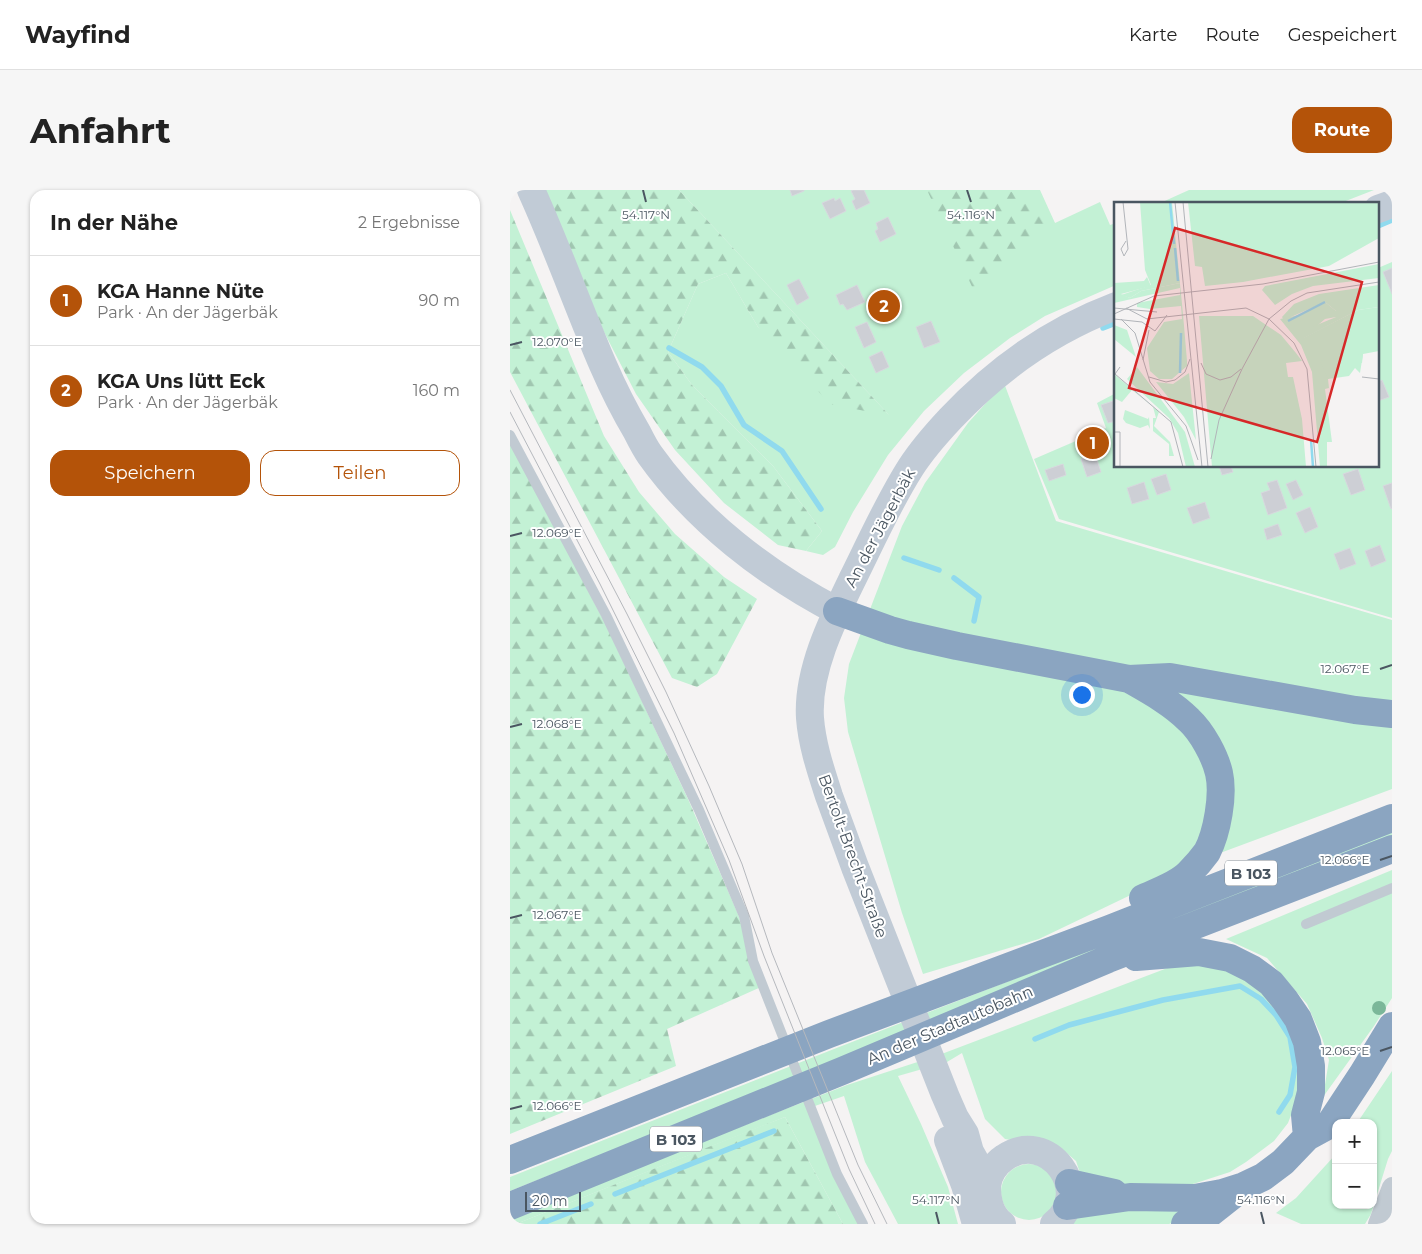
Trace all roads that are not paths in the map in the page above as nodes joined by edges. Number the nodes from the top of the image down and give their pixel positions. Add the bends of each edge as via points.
1 (531, 190) edge
2 (1392, 204) edge
3 (1379, 209) edge
4 (1114, 307) edge
5 (510, 435) edge
6 (837, 611) junction
7 (1129, 678) junction
8 (1392, 714) edge
9 (1392, 818) edge
10 (1392, 849) edge
11 (1392, 888) edge
12 (1306, 924) dead end
13 (1110, 929) junction
14 (1108, 959) junction
15 (1392, 1026) edge
16 (945, 1095) junction
17 (965, 1134) junction
18 (1307, 1136) junction
19 (1009, 1154) junction
20 (510, 1160) edge
21 (987, 1182) junction
22 (1244, 1186) junction
23 (1392, 1187) edge
24 (1063, 1204) edge
25 (510, 1206) edge
26 (864, 1224) edge
27 (976, 1224) edge
28 (1002, 1224) edge
29 (1185, 1224) edge
30 (1378, 1224) edge

1 - 6 street via 618,398 649,454 710,524 793,586
2 - 3 street
4 - 6 street, An der Jägerbäk via 1072,326 1007,366 940,429 922,450 889,504
5 - 26 lane via 606,615 699,810 744,916 753,961 837,1174
6 - 7 highway via 908,635
6 - 16 street, Bertolt-Brecht-Straße via 817,664 811,693 810,718 814,742 843,835
7 - 8 highway via 1170,677
7 - 13 highway via 1190,721 1208,746 1219,774 1220,802 1216,828 1206,852 1188,874 1165,889 1133,902
9 - 13 highway, An der Stadtautobahn / B 103
10 - 14 highway, An der Stadtautobahn / B 103
11 - 12 lane
13 - 20 highway, An der Stadtautobahn / B 103 via 829,1034
14 - 18 highway via 1199,952 1230,958 1271,983 1298,1019 1307,1042 1311,1066 1311,1092 1305,1115
14 - 25 highway, An der Stadtautobahn / B 103
15 - 18 highway via 1330,1125
16 - 17 street, Bertolt-Brecht-Straße
16 - 27 street, Bertolt-Brecht-Straße via 942,1125
17 - 19 street via 976,1136 992,1148
17 - 21 street, Bertolt-Brecht-Straße via 970,1152
18 - 22 highway via 1271,1172
19 - 21 street via 999,1161
19 - 24 street via 1030,1150 1041,1152 1059,1164 1065,1173
21 - 28 street, Bertolt-Brecht-Straße via 991,1210
22 - 24 highway via 1194,1198 1130,1197
22 - 29 highway via 1209,1214
23 - 30 street

